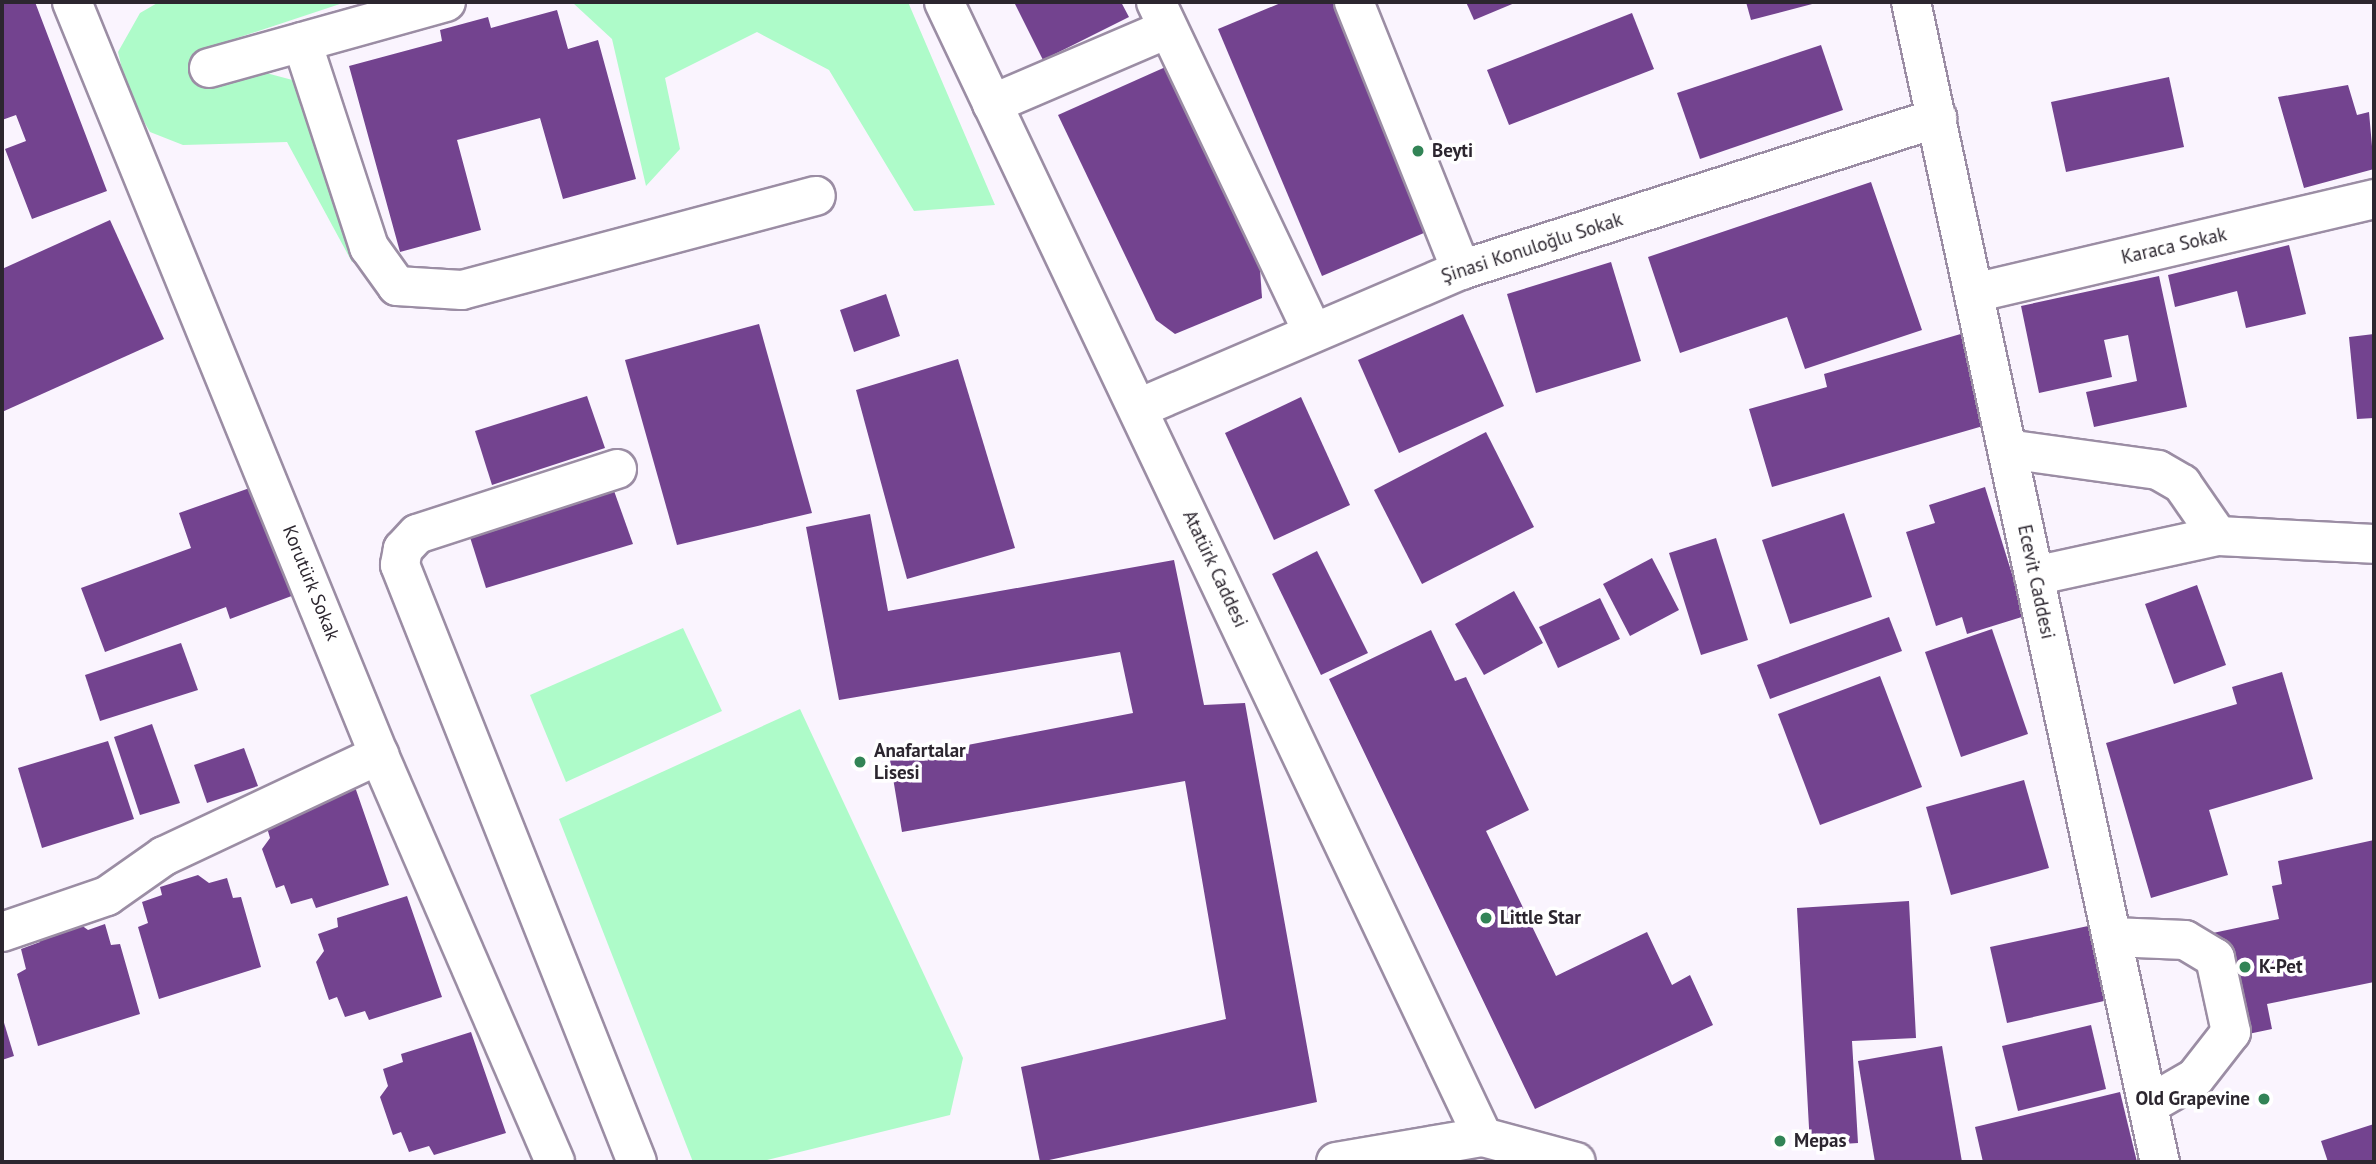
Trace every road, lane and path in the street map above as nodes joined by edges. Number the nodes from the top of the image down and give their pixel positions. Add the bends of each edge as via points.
1 (72, 2) edge
2 (446, 2) edge
3 (944, 2) edge
4 (1354, 2) edge
5 (1911, 2) edge
6 (1162, 15) edge
7 (302, 42) junction
8 (209, 68) dead end
9 (992, 104) junction
10 (1937, 118) junction
11 (816, 196) dead end
12 (2374, 199) edge
13 (1461, 270) junction
14 (1974, 293) junction
15 (1311, 329) junction
16 (1139, 408) junction
17 (2007, 449) junction
18 (617, 469) dead end
19 (2218, 536) junction
20 (2374, 544) edge
21 (2034, 576) junction
22 (379, 755) junction
23 (2, 932) edge
24 (2112, 937) junction
25 (2148, 1105) junction
26 (1483, 1137) junction
27 (555, 1162) edge
28 (638, 1162) edge
29 (1336, 1162) edge
30 (1576, 1162) edge
31 (2160, 1162) edge

1 - 22 street, Korutürk Sokak
2 - 7 street
3 - 9 street, Atatürk Caddesi
4 - 13 street
5 - 10 street, Ecevit Caddesi
6 - 9 street
6 - 15 street
7 - 8 street
7 - 11 street via 369,247 397,286 462,290
9 - 16 street, Atatürk Caddesi
10 - 13 street, Şinasi Konuloğlu Sokak
10 - 14 street, Ecevit Caddesi
12 - 14 street, Karaca Sokak
13 - 15 street, Şinasi Konuloğlu Sokak
14 - 17 street, Ecevit Caddesi
15 - 16 street, Şinasi Konuloğlu Sokak
16 - 26 street, Atatürk Caddesi
17 - 19 street via 2158,470 2182,484
17 - 21 street, Ecevit Caddesi
18 - 28 street via 417,534 403,549 400,565
19 - 20 street
19 - 21 street
21 - 24 street, Ecevit Caddesi
22 - 23 street via 164,856 107,896
22 - 27 street, Korutürk Sokak
24 - 25 street, Ecevit Caddesi
24 - 25 street via 2185,940 2215,958 2218,971 2231,1032 2195,1078
25 - 31 street, Ecevit Caddesi
26 - 29 street
26 - 30 street

